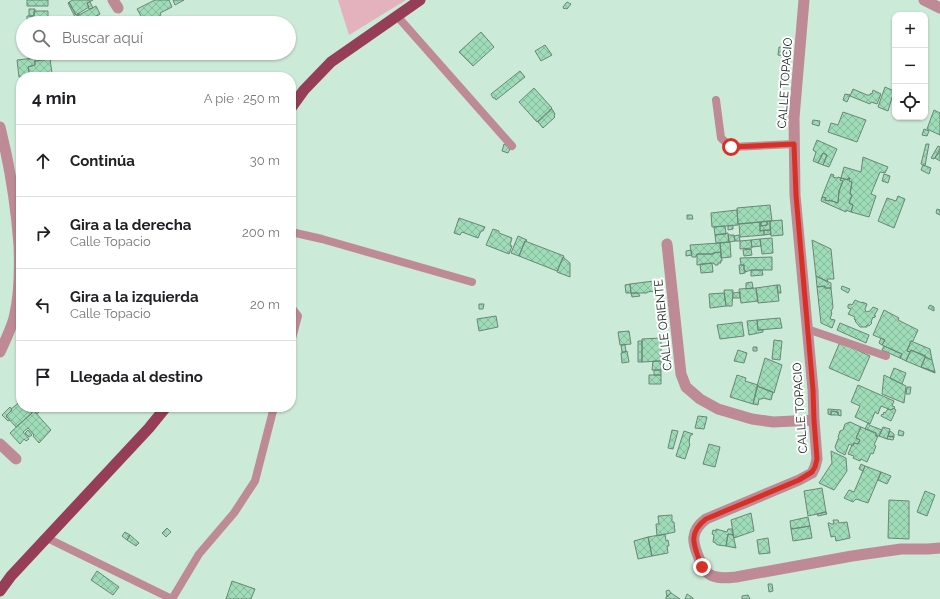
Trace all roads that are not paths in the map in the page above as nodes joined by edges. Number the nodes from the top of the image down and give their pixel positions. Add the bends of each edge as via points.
1 (420, 0) edge
2 (804, 0) edge
3 (924, 0) edge
4 (940, 8) edge
5 (397, 16) junction
6 (716, 100) dead end
7 (296, 101) edge
8 (0, 127) edge
9 (794, 144) junction
10 (512, 146) dead end
11 (16, 203) edge
12 (296, 233) edge
13 (667, 244) dead end
14 (472, 282) dead end
15 (296, 313) edge
16 (16, 320) edge
17 (296, 323) edge
18 (807, 329) junction
19 (0, 352) edge
20 (886, 356) dead end
21 (162, 412) edge
22 (273, 412) edge
23 (814, 420) junction
24 (0, 444) edge
25 (16, 459) dead end
26 (47, 538) junction
27 (940, 548) edge
28 (0, 591) edge
29 (172, 599) edge

1 - 5 main road
2 - 9 street, CALLE TOPACIO
3 - 4 street
5 - 7 main road via 331,62
5 - 10 lane
6 - 9 lane via 721,138 731,147
8 - 11 street
9 - 18 street, CALLE TOPACIO
12 - 14 lane
13 - 23 street, CALLE ORIENTE via 681,374 686,387 718,409 752,419 773,422
15 - 17 lane
16 - 19 street
18 - 20 lane
18 - 23 street, CALLE TOPACIO
21 - 26 main road
22 - 29 lane via 255,481 234,513 200,554
23 - 27 street, CALLE TOPACIO via 817,459 812,472 701,523 693,539 702,567 716,577 726,578 901,549
24 - 25 street
26 - 28 main road
26 - 29 lane

